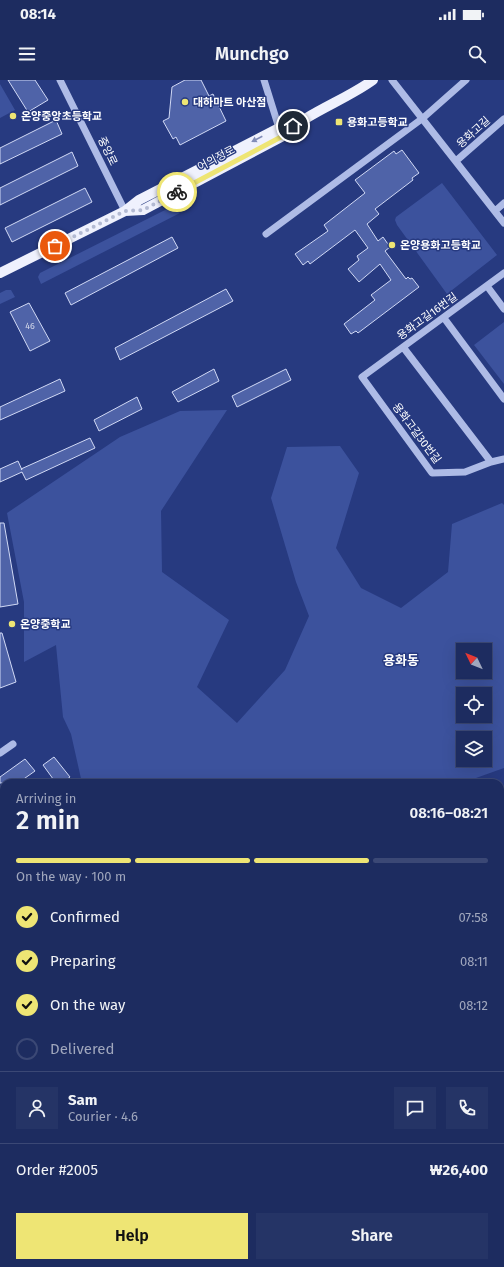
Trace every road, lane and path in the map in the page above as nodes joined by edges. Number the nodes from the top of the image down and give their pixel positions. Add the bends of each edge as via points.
1 (60, 80) edge
2 (264, 80) edge
3 (373, 80) edge
4 (392, 80) edge
5 (466, 80) edge
6 (361, 84) edge
7 (423, 118) junction
8 (504, 119) edge
9 (293, 126) junction
10 (279, 128) junction
11 (456, 161) junction
12 (504, 203) edge
13 (125, 211) junction
14 (495, 211) junction
15 (504, 223) edge
16 (266, 234) dead end
17 (0, 273) edge
18 (504, 273) edge
19 (487, 286) junction
20 (504, 309) edge
21 (444, 318) junction
22 (403, 348) junction
23 (362, 377) joint
24 (504, 399) edge
25 (504, 459) edge
26 (491, 462) junction
27 (13, 744) dead end
28 (0, 754) edge

1 - 13 street, 중앙로
2 - 10 street
3 - 6 main road, 어의정로
4 - 7 street, 용화고길
5 - 7 street
6 - 9 main road, 어의정로
7 - 11 street, 용화고길
7 - 16 street
8 - 11 street, 용화고길
9 - 10 main road, 어의정로
9 - 13 main road, 어의정로 via 281,137 143,210
10 -> 13 main road, 어의정로 via 139,200
11 - 14 street, 용화고길
12 - 14 street
13 - 17 main road, 어의정로
14 - 15 street, 용화고길
18 - 19 street, 용화고길16번길
19 - 20 street
19 - 21 street, 용화고길16번길
21 - 22 street, 용화고길16번길
21 - 24 street
22 - 23 street, 용화고길16번길
22 - 26 street
23 - 26 street, 용화고길30번길 via 432,473 465,472
25 - 26 street, 용화고길30번길
27 - 28 street

